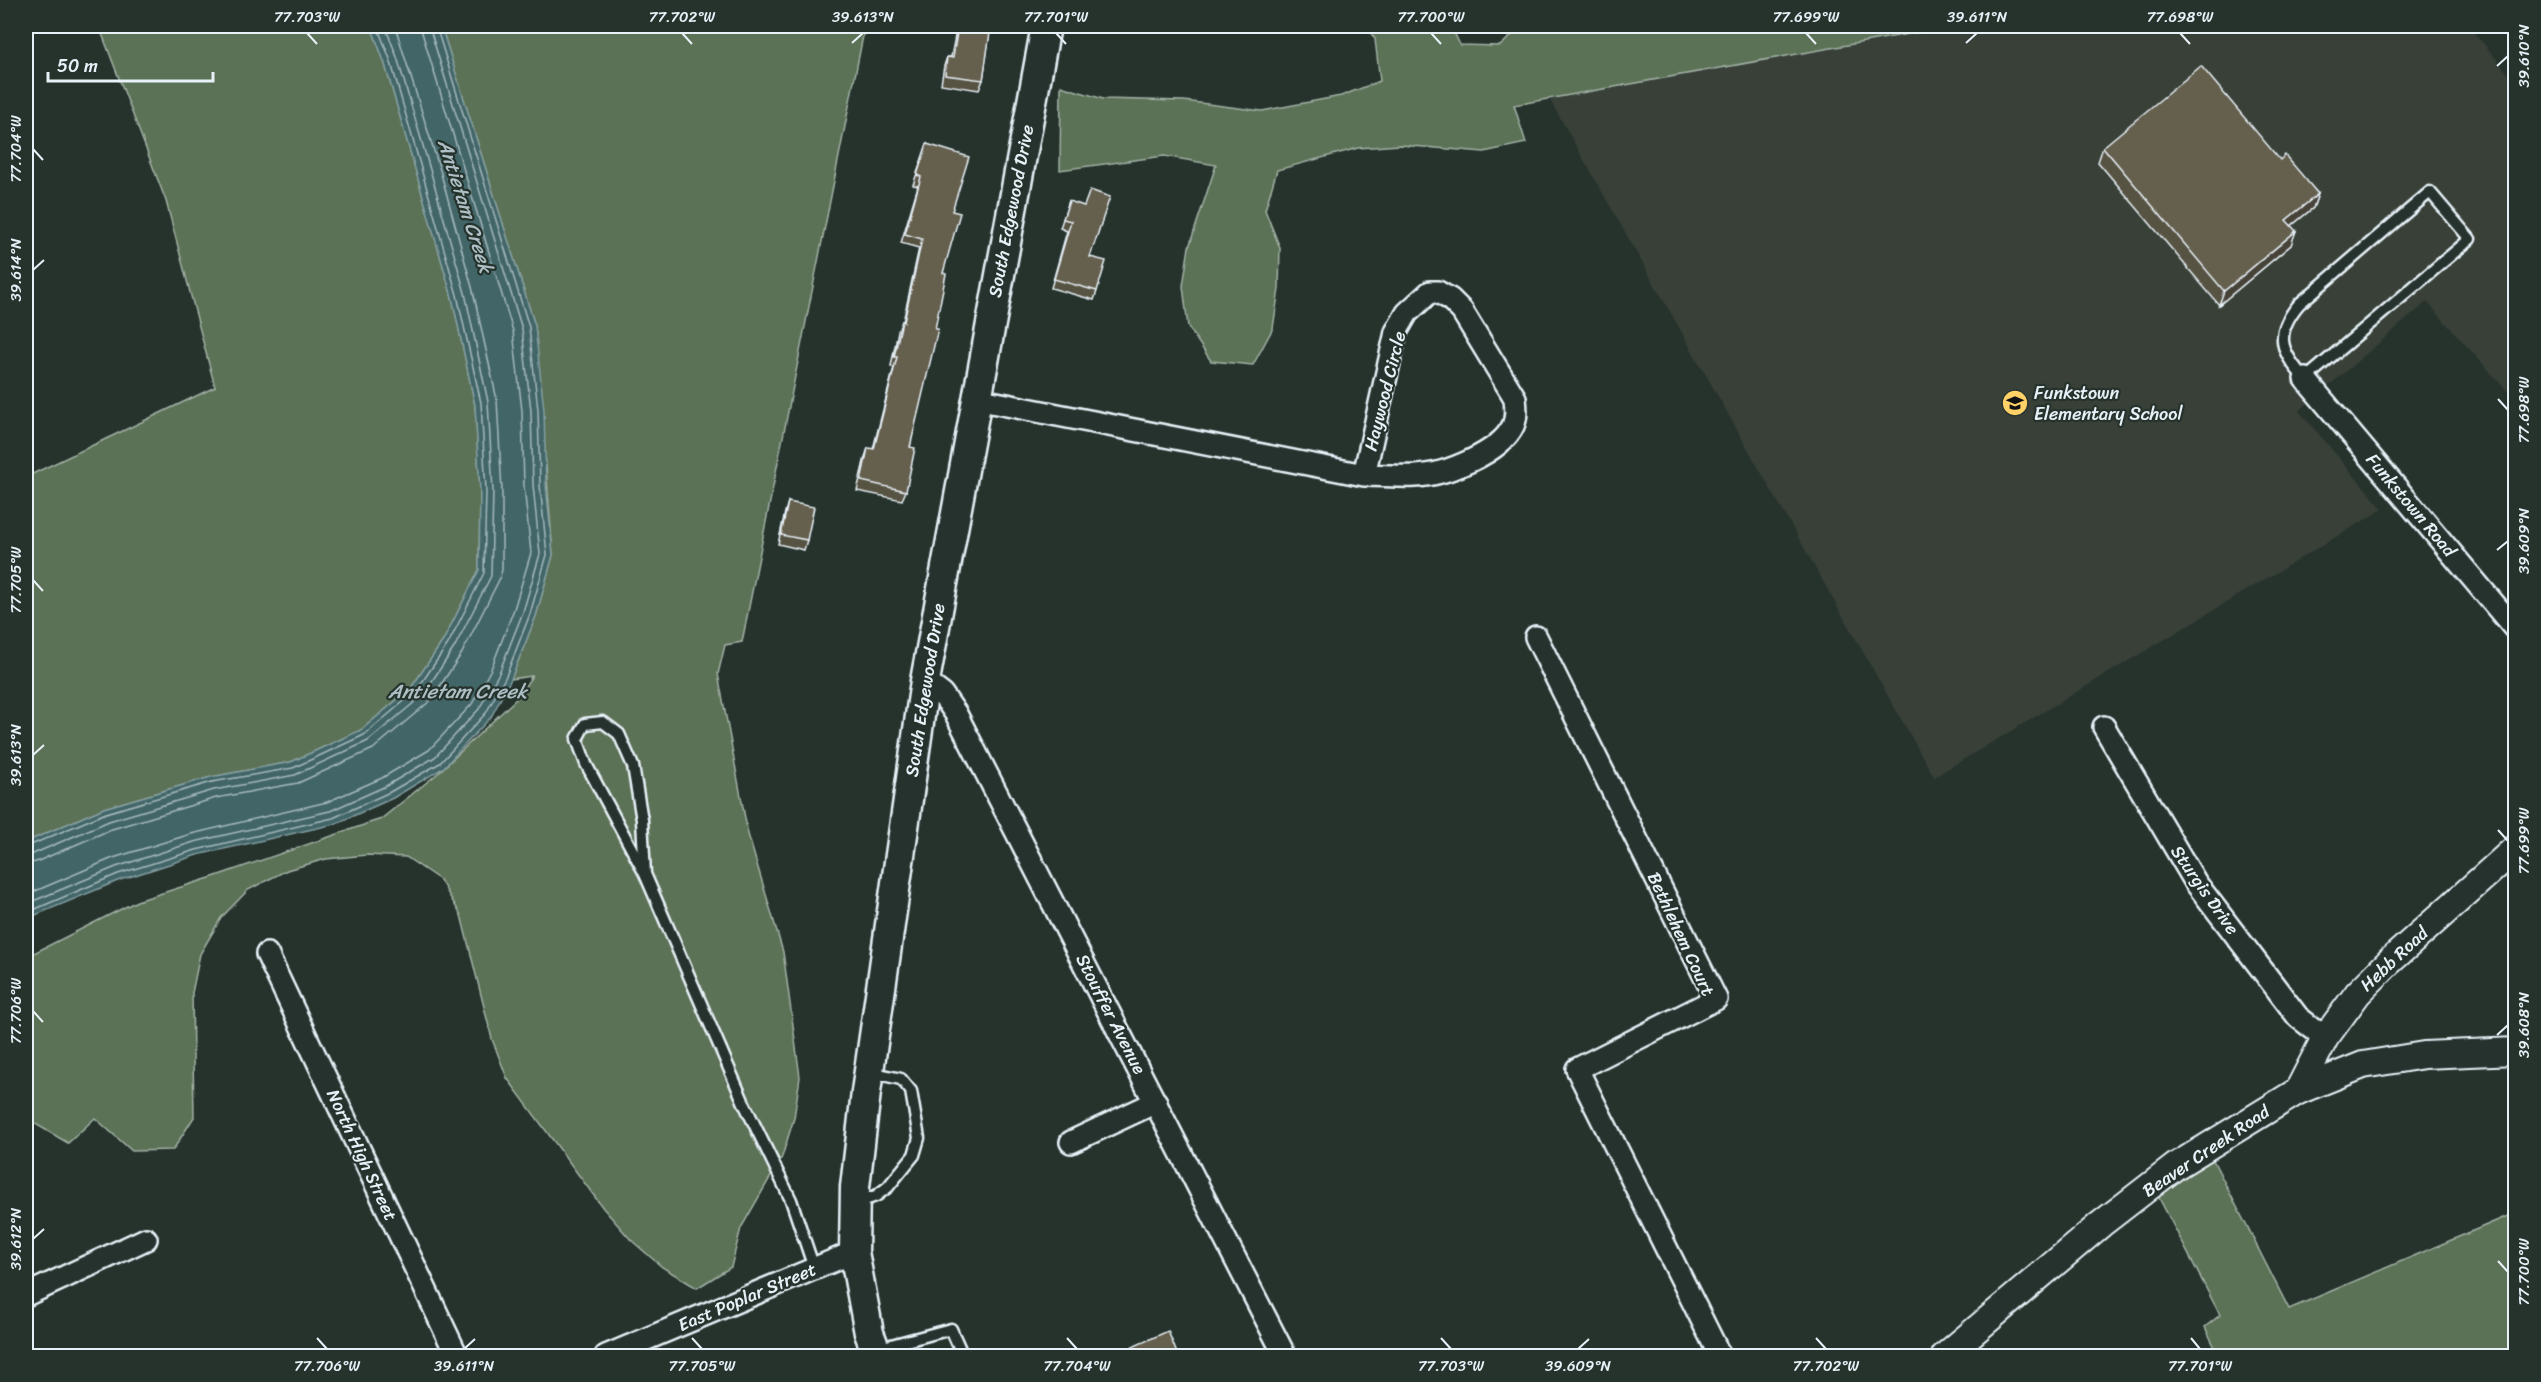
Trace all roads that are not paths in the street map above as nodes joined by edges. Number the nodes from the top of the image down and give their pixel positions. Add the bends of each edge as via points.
1 (1046, 26) edge
2 (2306, 380) junction
3 (976, 399) junction
4 (1365, 475) junction
5 (2516, 630) edge
6 (1536, 637) dead end
7 (925, 681) junction
8 (2104, 727) dead end
9 (2516, 848) edge
10 (645, 874) junction
11 (267, 954) dead end
12 (2325, 1038) junction
13 (2516, 1051) edge
14 (869, 1072) junction
15 (2298, 1091) junction
16 (1156, 1102) junction
17 (1071, 1142) dead end
18 (856, 1203) junction
19 (146, 1239) dead end
20 (854, 1252) junction
21 (814, 1268) junction
22 (26, 1295) edge
23 (877, 1353) edge
24 (457, 1356) edge
25 (606, 1356) edge
26 (963, 1356) edge
27 (1285, 1356) edge
28 (1720, 1356) edge
29 (1945, 1356) edge

1 - 3 main road, South Edgewood Drive
2 - 2 lane via 2470,238 2430,192 2288,316 2283,347 2288,360
2 - 5 street, Funkstown Road
3 - 4 street, Haywood Circle
3 - 7 main road, South Edgewood Drive
4 - 4 street, Haywood Circle via 1396,332 1419,300 1430,292 1438,292 1462,311 1515,398 1517,413 1513,427 1484,454 1456,467 1418,476
6 - 28 street, Bethlehem Court via 1716,999 1577,1069
7 - 14 main road, South Edgewood Drive
7 - 16 street, Stouffer Avenue via 942,694 956,714
8 - 12 street, Sturgis Drive via 2196,883 2298,1017
9 - 12 street, Hebb Road via 2389,962 2358,993
10 - 10 lane via 633,766 619,734 603,722 585,724 577,739 586,764
10 - 21 lane via 744,1103 791,1200
11 - 24 street, North High Street
12 - 15 street, Hebb Road
13 - 15 street, Beaver Creek Road via 2424,1055 2363,1065
14 - 18 main road, South Edgewood Drive
14 - 18 lane via 901,1079 911,1091 919,1138 914,1155 888,1187
15 - 29 street, Beaver Creek Road via 2176,1167 2101,1224
16 - 17 street
16 - 27 street, Stouffer Avenue
18 - 20 main road, South Edgewood Drive
19 - 22 street
20 - 21 street, East Poplar Street
20 - 23 main road, South Edgewood Drive via 869,1333
21 - 25 street, East Poplar Street
23 - 26 lane via 951,1329

